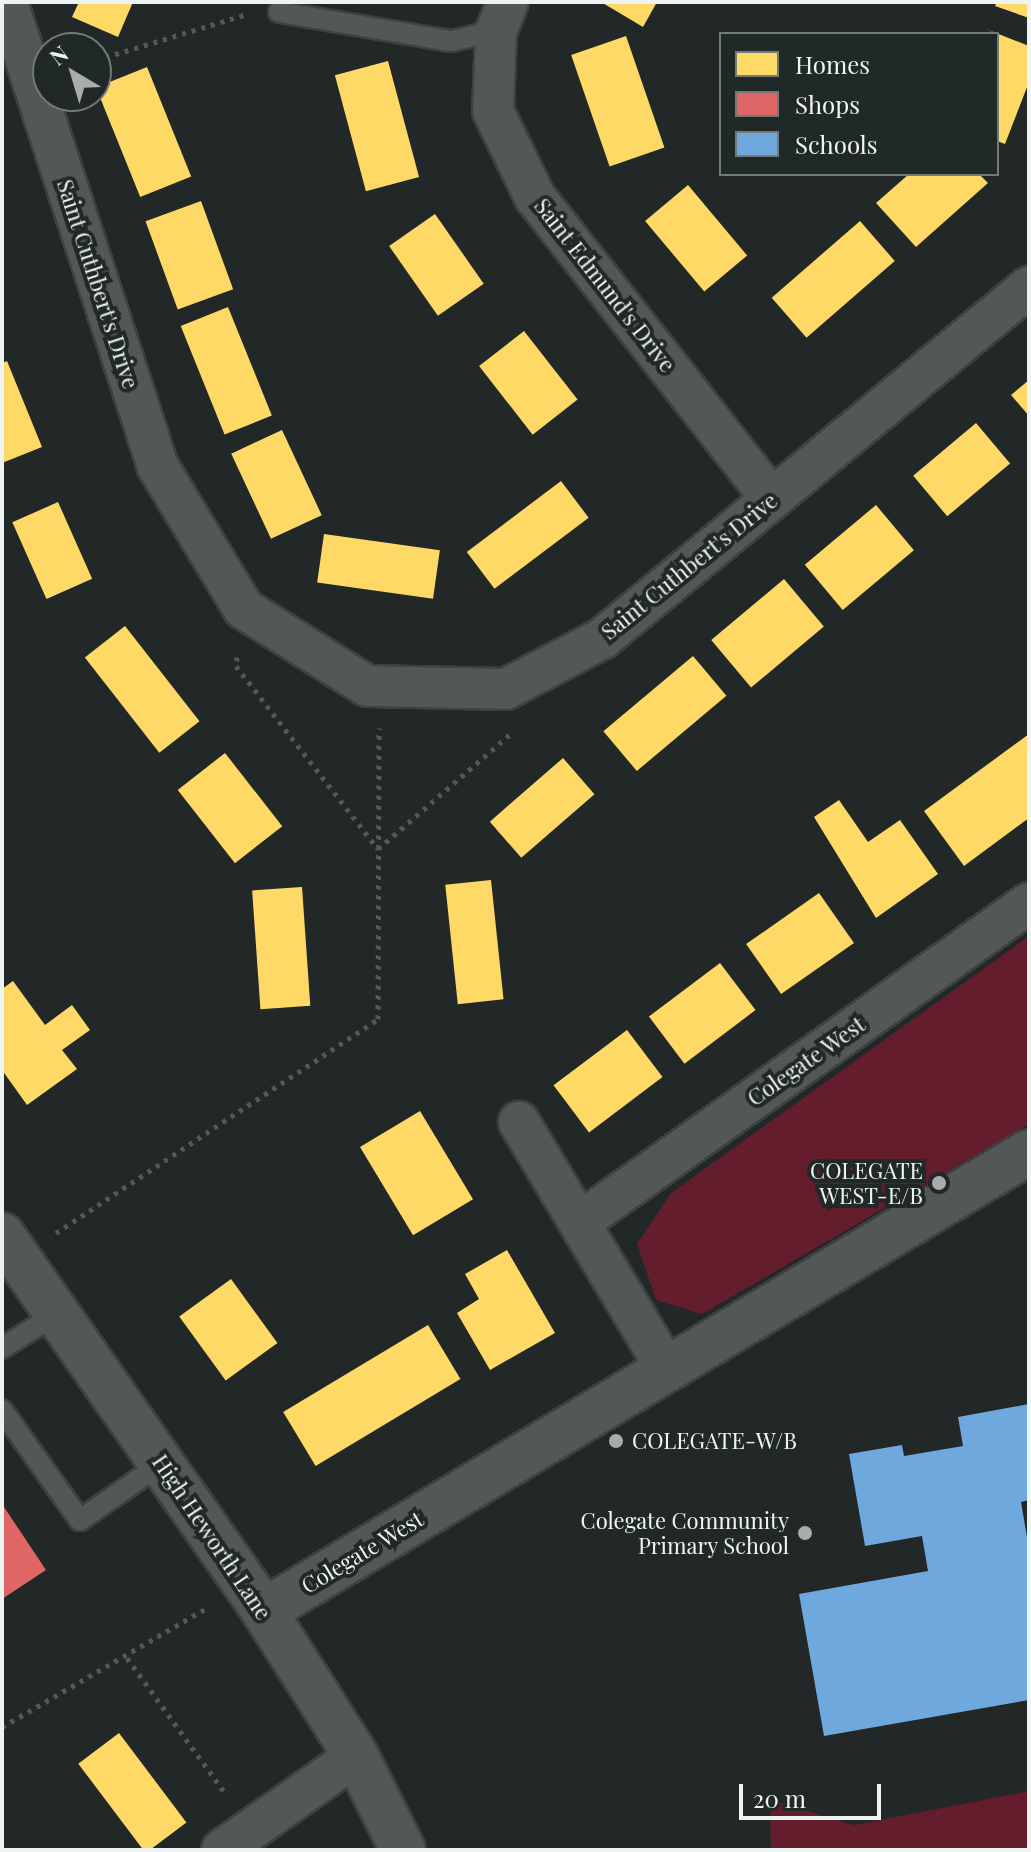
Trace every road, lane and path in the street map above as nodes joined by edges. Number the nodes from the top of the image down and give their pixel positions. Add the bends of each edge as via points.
1 (7, 2) edge
2 (279, 12) joint
3 (502, 16) edge
4 (112, 55) edge
5 (1029, 287) edge
6 (772, 499) junction
7 (244, 609) junction
8 (379, 686) junction
9 (515, 730) dead end
10 (378, 849) junction
11 (1029, 903) edge
12 (519, 1122) dead end
13 (1029, 1152) edge
14 (583, 1220) junction
15 (10, 1247) edge
16 (57, 1314) junction
17 (2, 1348) edge
18 (666, 1368) junction
19 (2, 1410) edge
20 (162, 1463) junction
21 (254, 1597) junction
22 (127, 1658) junction
23 (2, 1727) edge
24 (356, 1756) junction
25 (237, 1840) edge
26 (403, 1850) edge

1 - 7 street, Saint Cuthbert's Drive via 157,465
2 - 3 lane via 451,41
2 - 4 path via 252,12
3 - 6 street, Saint Edmund's Drive via 493,111 535,197
5 - 6 street, Saint Cuthbert's Drive
6 - 8 street, Saint Cuthbert's Drive via 603,638 506,689
7 - 8 street, Saint Cuthbert's Drive
7 - 10 path via 236,666
8 - 10 path
9 - 10 path
10 - 15 path via 378,1019
11 - 14 street, Colegate West
12 - 14 street
13 - 18 street, Colegate West
14 - 18 street
15 - 16 street, High Heworth Lane
16 - 17 lane
16 - 20 street, High Heworth Lane
18 - 21 street, Colegate West
19 - 20 lane via 80,1520
20 - 21 street, High Heworth Lane
21 - 22 path
21 - 24 street, High Heworth Lane
22 - 23 path
22 - 25 path
24 - 25 street
24 - 26 street, High Heworth Lane

